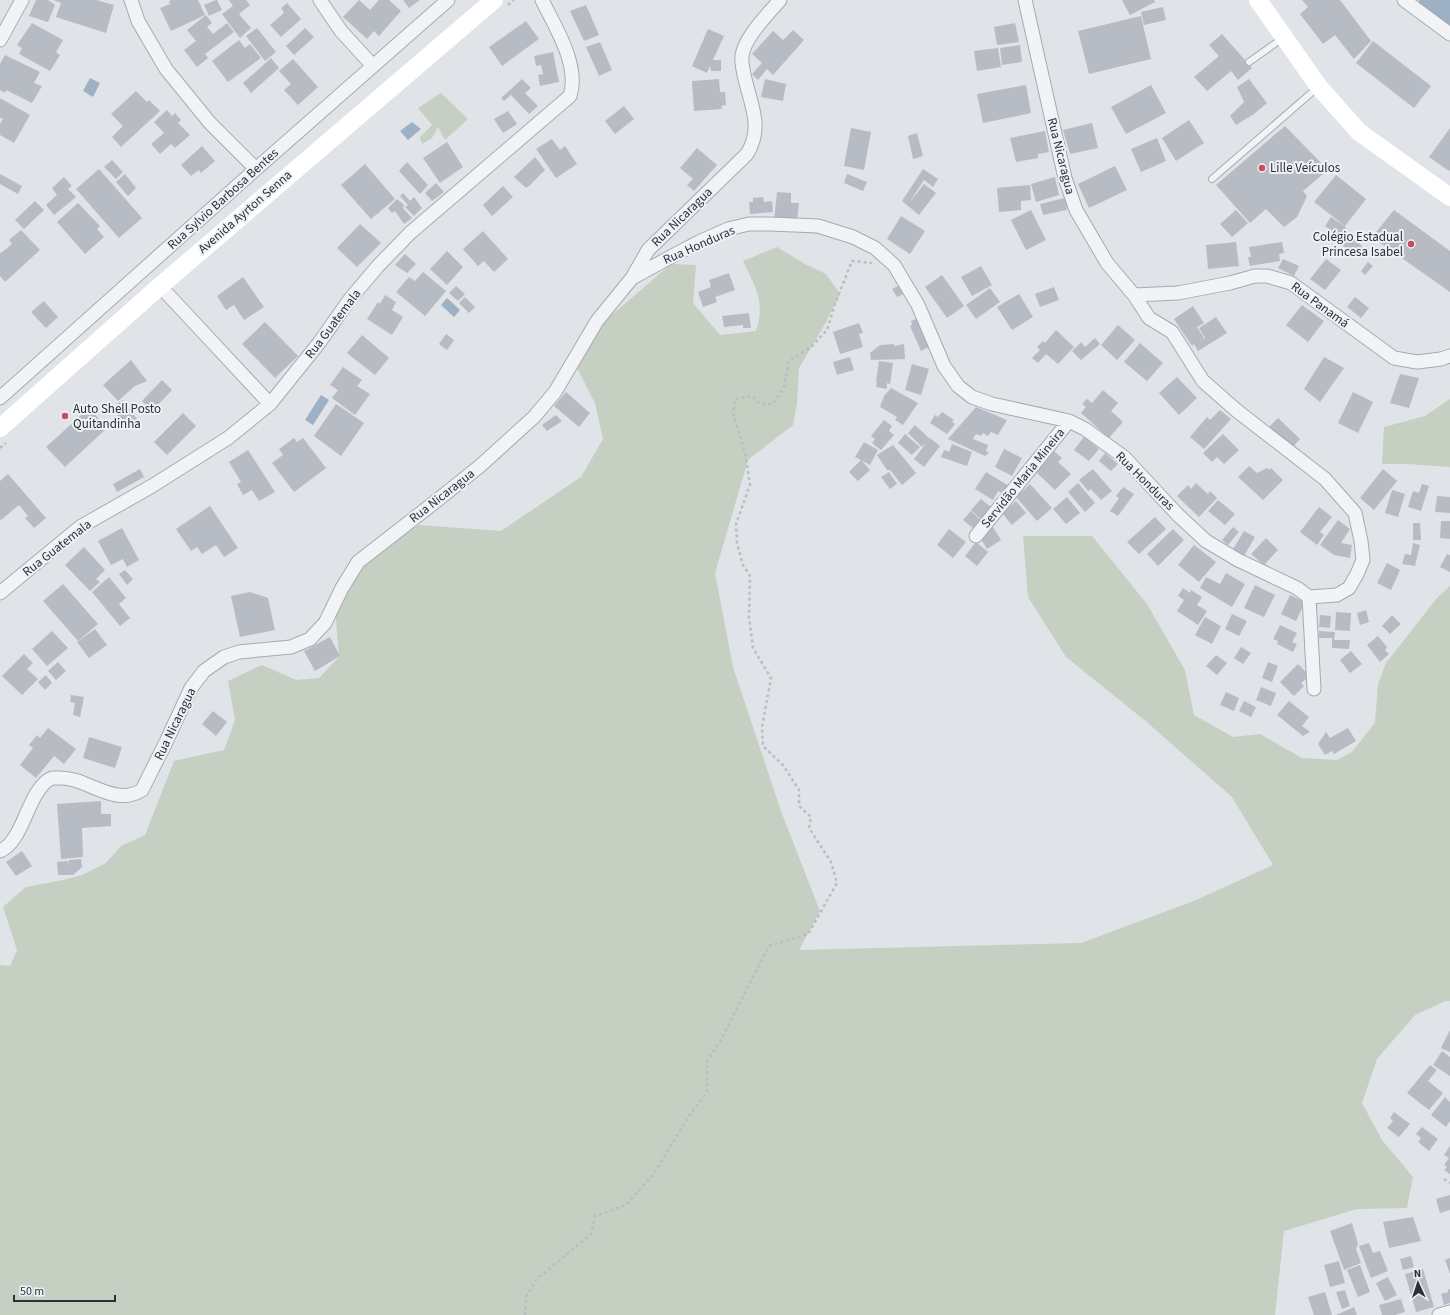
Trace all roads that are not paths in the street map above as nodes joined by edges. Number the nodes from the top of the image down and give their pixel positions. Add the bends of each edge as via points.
1 (22, 0) edge
2 (131, 0) edge
3 (320, 0) edge
4 (448, 0) edge
5 (494, 0) edge
6 (542, 0) edge
7 (780, 0) edge
8 (1025, 0) edge
9 (1258, 0) edge
10 (1404, 0) edge
11 (1450, 34) edge
12 (1284, 37) junction
13 (0, 40) edge
14 (1249, 62) dead end
15 (374, 66) junction
16 (1318, 87) junction
17 (256, 169) junction
18 (1212, 179) dead end
19 (1450, 197) edge
20 (632, 278) junction
21 (160, 286) junction
22 (1134, 295) junction
23 (1450, 356) edge
24 (0, 398) edge
25 (270, 404) junction
26 (1069, 420) junction
27 (0, 428) edge
28 (976, 536) dead end
29 (0, 593) edge
30 (1309, 597) junction
31 (1314, 689) dead end
32 (0, 852) edge
33 (1450, 1312) edge
34 (1439, 1315) edge

1 - 13 street
2 - 17 street via 138,21 166,69 210,122
3 - 15 street via 341,31
4 - 15 street, Rua Sylvio Barbosa Bentes
5 - 21 main road, Avenida Ayrton Senna
6 - 25 street, Rua Guatemala via 567,51 573,87 570,96 410,233 350,299 319,343
7 - 20 street, Rua Nicaragua via 748,41 742,55 756,132 753,144 747,154 648,250
8 - 22 street, Rua Nicaragua via 1065,178 1076,210 1107,263
9 - 12 main road
10 - 11 street
12 - 14 lane
12 - 16 main road
15 - 17 street, Rua Sylvio Barbosa Bentes
16 - 18 lane
16 - 19 main road via 1360,132
17 - 24 street, Rua Sylvio Barbosa Bentes
20 - 26 street, Rua Honduras via 699,242 728,229 749,224 818,226 853,237 875,248 894,265 918,305 944,366 958,386 972,397 992,404
20 - 32 street, Rua Nicaragua via 597,321 555,392 534,417 480,466 358,562 325,623 310,639 291,647 224,656 204,671 191,688 142,790 129,795 112,795 65,778 52,778 40,788 12,842
21 - 25 street
21 - 27 main road, Avenida Ayrton Senna
22 - 23 street, Rua Panamá via 1178,293 1255,276 1267,276 1292,283 1394,358 1417,362
22 - 30 street via 1149,318 1172,332 1203,381 1325,479 1355,513 1363,560 1357,574 1349,588 1337,595
25 - 29 street, Rua Guatemala via 228,438 80,527
26 - 28 street, Servidão Maria Mineira
26 - 30 street, Rua Honduras via 1124,457 1206,541 1238,560 1297,588
30 - 31 street
33 - 34 street

